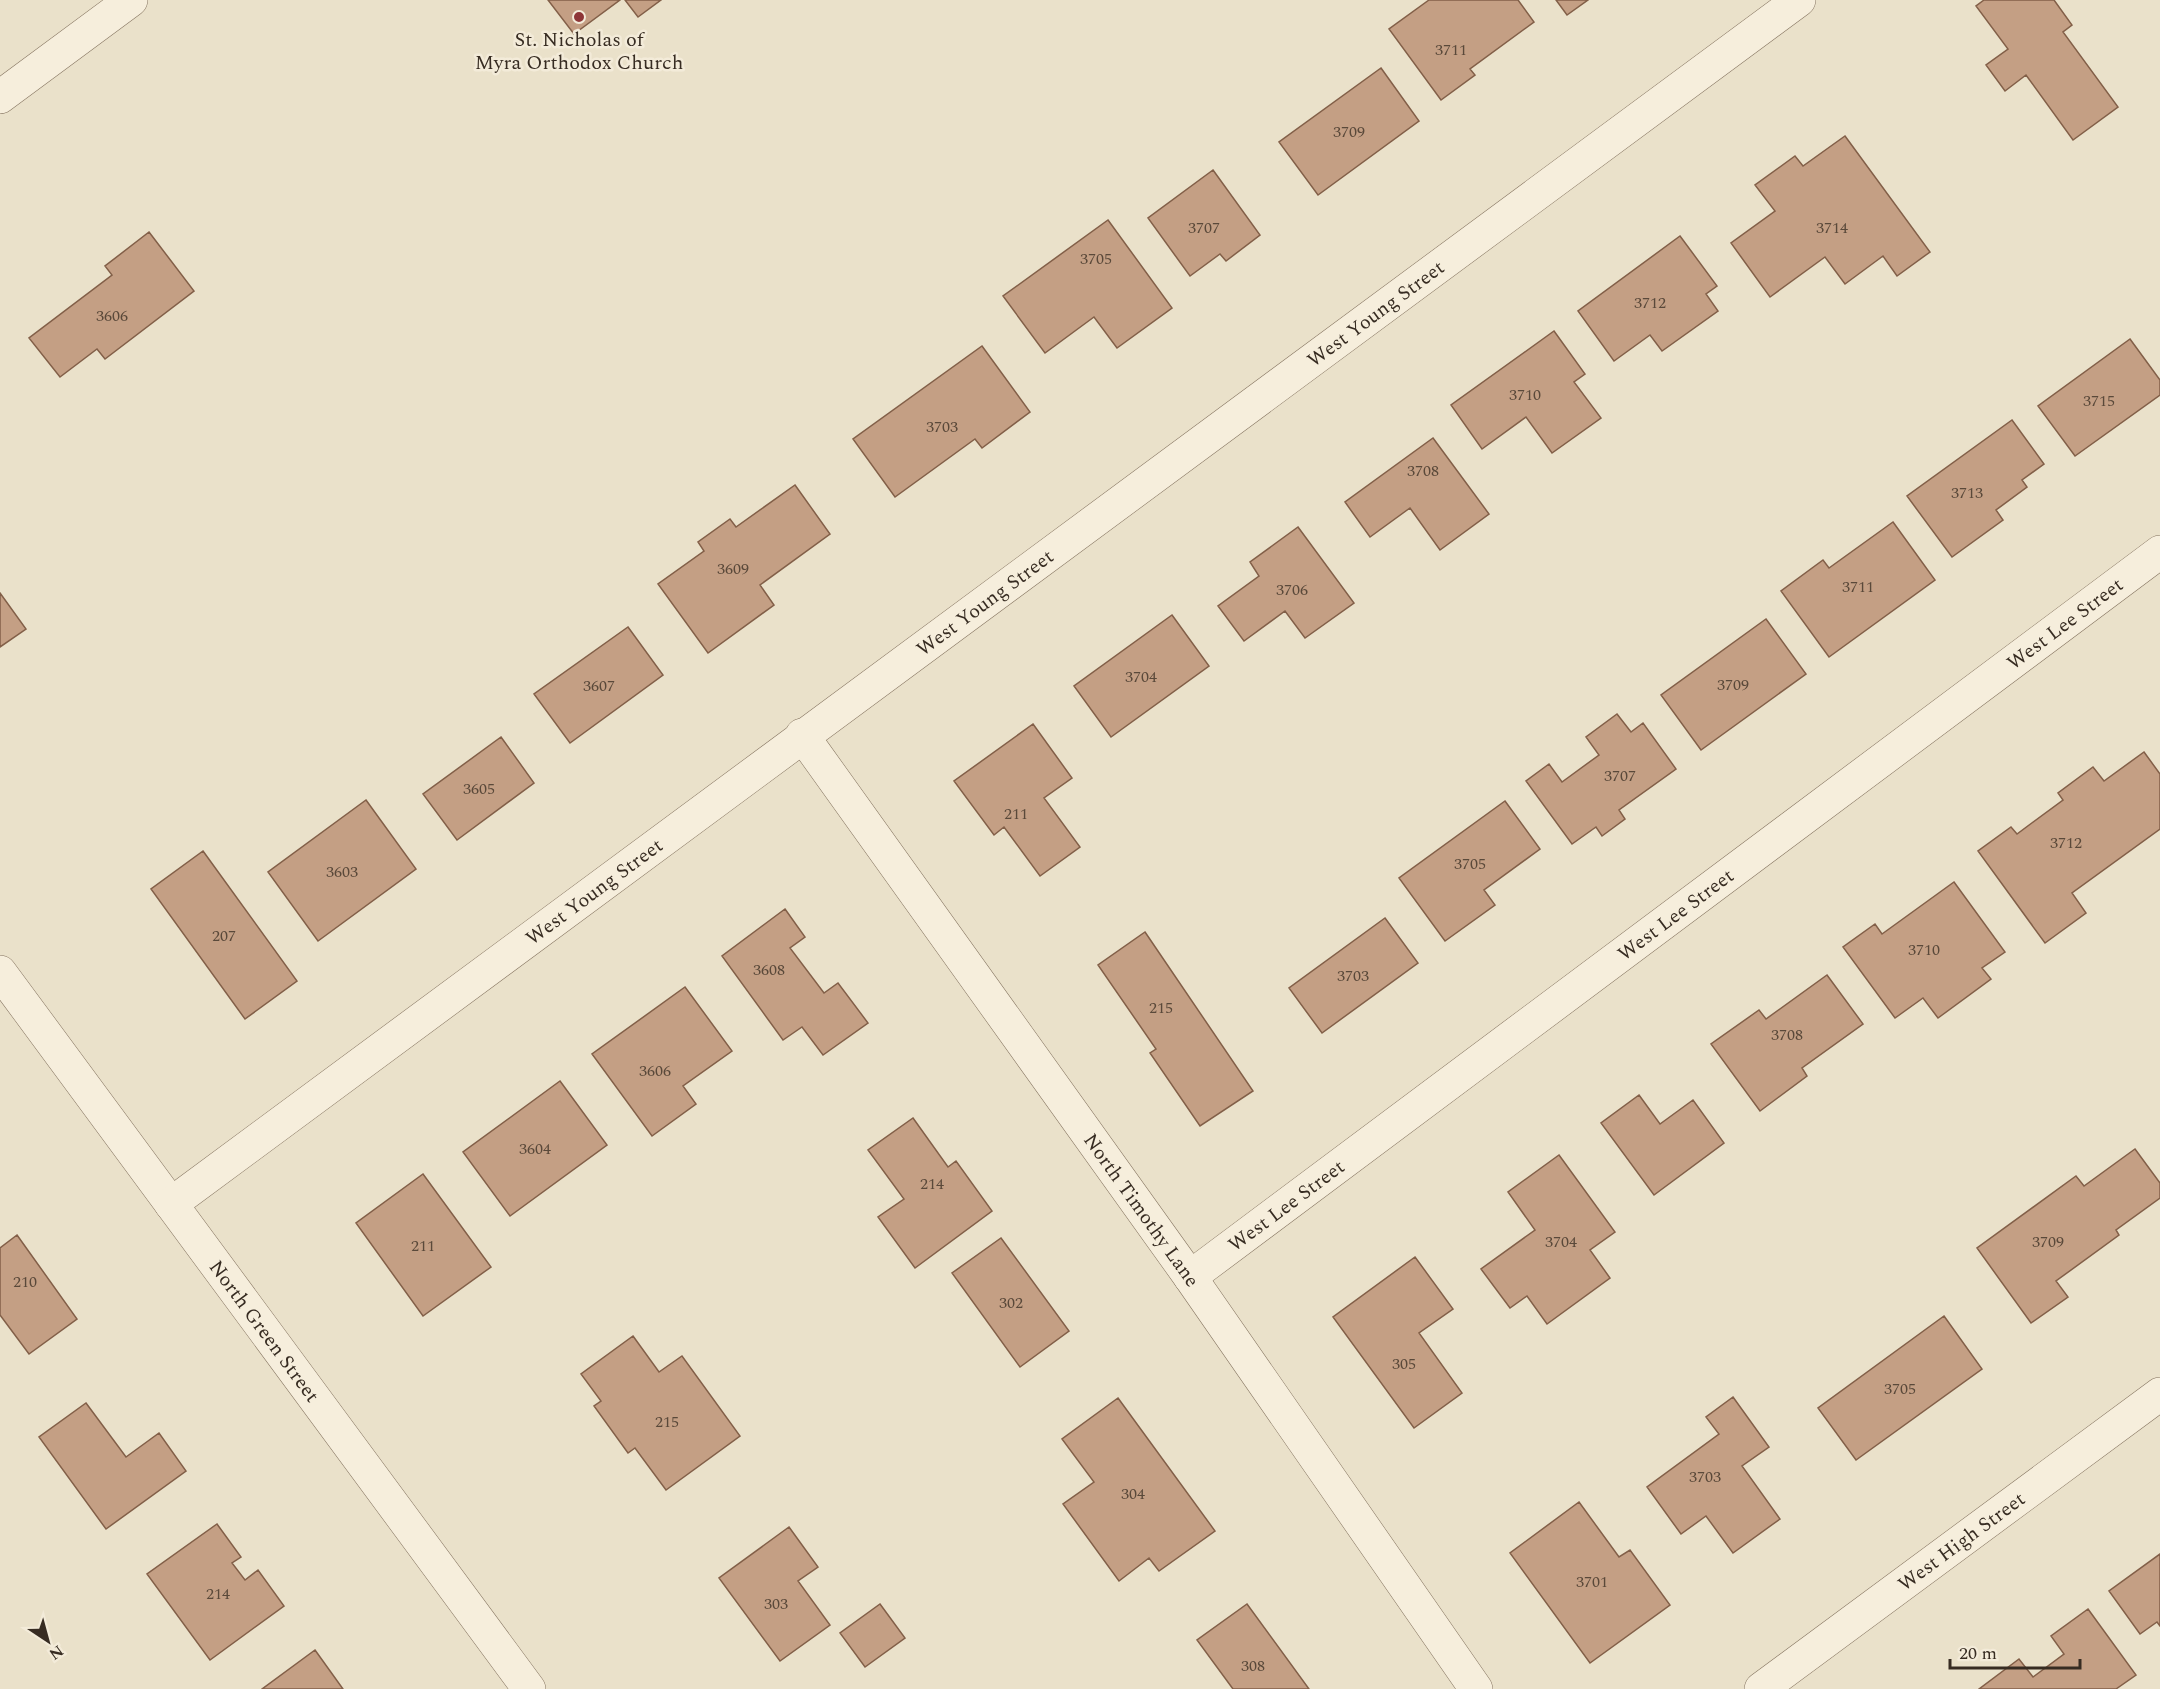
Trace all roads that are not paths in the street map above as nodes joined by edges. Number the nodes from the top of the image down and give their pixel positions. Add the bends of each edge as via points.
1 (131, 0) edge
2 (1799, 0) edge
3 (0, 97) edge
4 (2160, 552) edge
5 (802, 735) junction
6 (0, 972) edge
7 (171, 1204) junction
8 (1190, 1277) junction
9 (2160, 1394) edge
10 (529, 1689) edge
11 (1476, 1689) edge
12 (1761, 1689) edge

1 - 3 street
2 - 5 street, West Young Street
4 - 8 street, West Lee Street
5 - 7 street, West Young Street
5 - 8 street, North Timothy Lane
6 - 7 street, North Green Street
7 - 10 street, North Green Street
8 - 11 street, North Timothy Lane
9 - 12 street, West High Street

